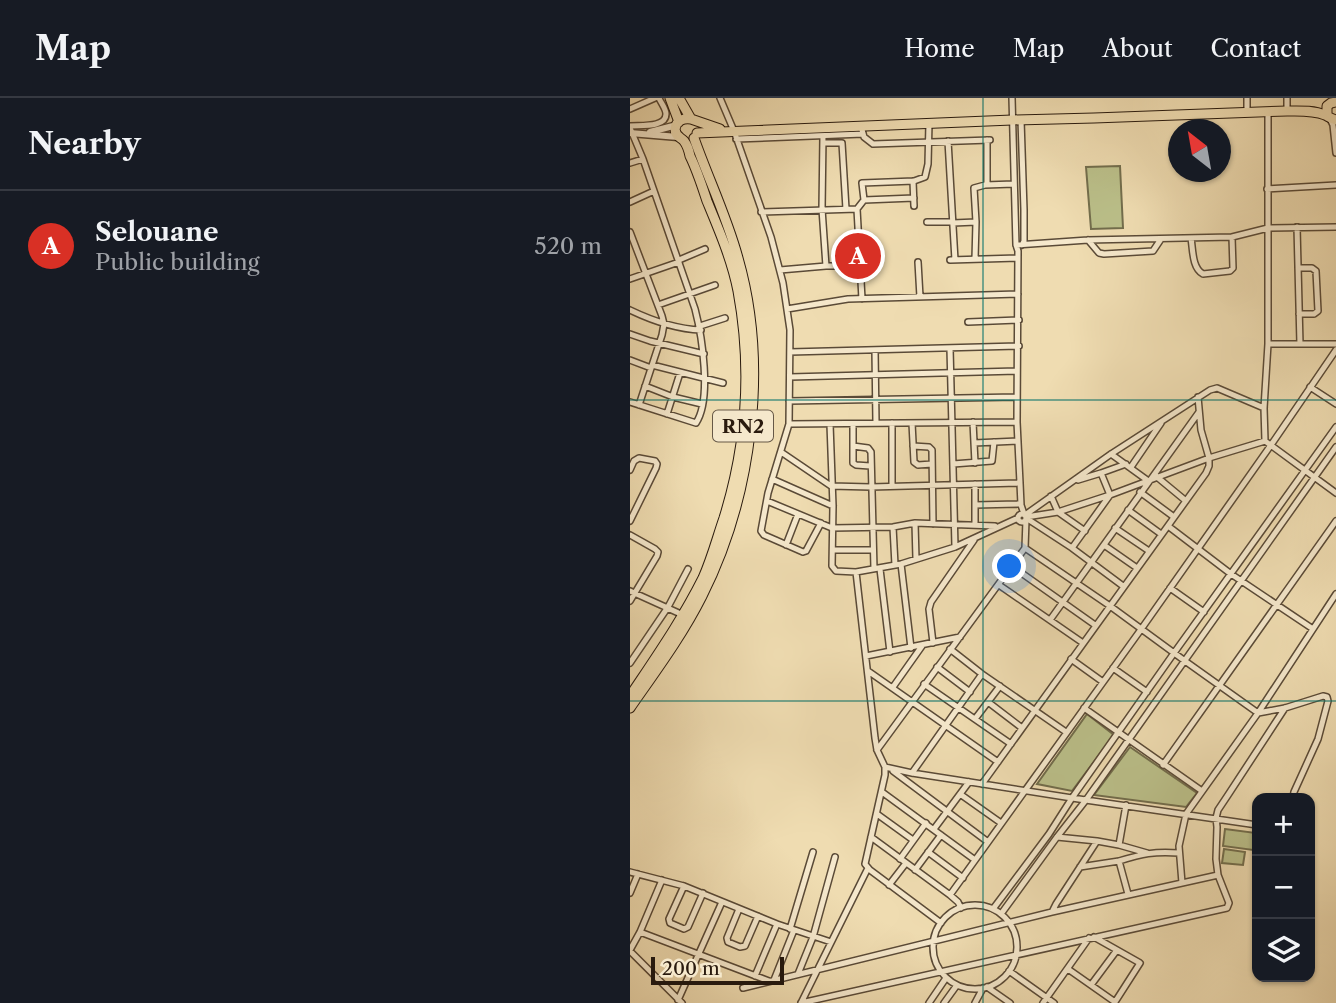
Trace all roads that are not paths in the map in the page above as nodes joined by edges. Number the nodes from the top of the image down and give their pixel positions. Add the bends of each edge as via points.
1 (657, 98) edge
2 (670, 98) edge
3 (678, 98) edge
4 (720, 98) edge
5 (1012, 98) edge
6 (1247, 98) edge
7 (1287, 98) edge
8 (1332, 107) edge
9 (630, 109) edge
10 (1287, 111) junction
11 (1268, 112) junction
12 (1247, 113) junction
13 (693, 120) junction
14 (1017, 120) junction
15 (678, 123) junction
16 (929, 123) junction
17 (631, 130) edge
18 (862, 130) junction
19 (645, 133) junction
20 (733, 134) junction
21 (696, 136) junction
22 (681, 139) junction
23 (823, 140) junction
24 (948, 141) junction
25 (928, 142) junction
26 (1336, 153) edge
27 (643, 159) junction
28 (630, 163) edge
29 (913, 181) junction
30 (1014, 184) junction
31 (987, 185) junction
32 (1336, 185) edge
33 (1267, 189) junction
34 (654, 191) junction
35 (914, 198) junction
36 (864, 200) junction
37 (630, 202) edge
38 (914, 206) dead end
39 (822, 209) junction
40 (846, 209) junction
41 (857, 209) junction
42 (761, 212) junction
43 (927, 222) dead end
44 (953, 222) junction
45 (976, 222) junction
46 (1336, 227) edge
47 (1268, 228) junction
48 (1297, 228) junction
49 (630, 232) edge
50 (1232, 237) junction
51 (1191, 238) junction
52 (1161, 239) junction
53 (1088, 240) junction
54 (1124, 240) junction
55 (705, 249) dead end
56 (1019, 250) junction
57 (1125, 253) junction
58 (975, 259) junction
59 (679, 261) junction
60 (918, 262) dead end
61 (840, 265) dead end
62 (826, 266) junction
63 (1298, 268) junction
64 (780, 270) junction
65 (646, 273) junction
66 (630, 279) edge
67 (715, 285) dead end
68 (691, 293) junction
69 (1018, 294) junction
70 (920, 297) junction
71 (862, 299) junction
72 (658, 305) junction
73 (788, 309) junction
74 (630, 310) edge
75 (1299, 314) junction
76 (725, 318) dead end
77 (1019, 320) junction
78 (968, 322) dead end
79 (664, 324) junction
80 (700, 328) junction
81 (630, 334) edge
82 (659, 343) junction
83 (1268, 344) junction
84 (1300, 344) junction
85 (1336, 344) edge
86 (1018, 346) junction
87 (950, 348) junction
88 (875, 350) junction
89 (1336, 350) edge
90 (790, 352) junction
91 (704, 354) junction
92 (630, 360) edge
93 (651, 367) junction
94 (1017, 372) junction
95 (680, 373) junction
96 (951, 374) junction
97 (876, 376) junction
98 (790, 377) junction
99 (705, 379) junction
100 (723, 383) dead end
101 (646, 386) junction
102 (1310, 387) junction
103 (673, 397) junction
104 (1017, 397) junction
105 (1198, 397) junction
106 (951, 399) junction
107 (789, 401) junction
108 (876, 401) junction
109 (630, 402) edge
110 (702, 404) junction
111 (1336, 404) edge
112 (639, 405) junction
113 (1264, 408) junction
114 (1199, 411) junction
115 (667, 414) junction
116 (1163, 421) junction
117 (972, 422) junction
118 (1017, 422) junction
119 (876, 423) junction
120 (892, 423) junction
121 (912, 423) junction
122 (952, 423) junction
123 (789, 424) junction
124 (830, 424) junction
125 (853, 424) junction
126 (1336, 427) edge
127 (1018, 441) junction
128 (995, 442) junction
129 (974, 443) junction
130 (1268, 443) junction
131 (853, 446) junction
132 (913, 446) junction
133 (1336, 447) edge
134 (781, 452) junction
135 (1111, 454) junction
136 (1209, 458) junction
137 (975, 463) junction
138 (932, 464) junction
139 (953, 464) junction
140 (870, 466) junction
141 (1128, 466) junction
142 (630, 470) edge
143 (1305, 471) junction
144 (1101, 473) junction
145 (1315, 478) junction
146 (1152, 479) junction
147 (772, 480) junction
148 (1072, 482) junction
149 (1020, 483) junction
150 (975, 484) junction
151 (932, 485) junction
152 (954, 485) junction
153 (831, 486) junction
154 (892, 486) junction
155 (871, 487) junction
156 (1140, 492) junction
157 (1336, 493) edge
158 (1110, 495) junction
159 (1052, 496) junction
160 (1186, 500) junction
161 (766, 501) junction
162 (1021, 504) junction
163 (833, 506) junction
164 (975, 506) junction
165 (1128, 510) junction
166 (1058, 512) junction
167 (798, 514) junction
168 (1174, 517) junction
169 (1023, 518) junction
170 (630, 521) edge
171 (1336, 521) edge
172 (821, 523) junction
173 (915, 523) junction
174 (933, 524) junction
175 (954, 524) junction
176 (975, 525) junction
177 (997, 526) junction
178 (1168, 526) junction
179 (893, 527) junction
180 (832, 528) junction
181 (873, 528) junction
182 (1115, 528) junction
183 (1085, 531) junction
184 (1161, 534) junction
185 (630, 535) edge
186 (976, 538) junction
187 (786, 545) junction
188 (1104, 545) junction
189 (955, 547) junction
190 (1025, 548) junction
191 (1072, 548) junction
192 (1198, 549) junction
193 (833, 550) junction
194 (873, 550) junction
195 (1149, 551) junction
196 (916, 559) junction
197 (1091, 562) junction
198 (898, 565) junction
199 (1013, 567) junction
200 (1136, 568) junction
201 (688, 569) dead end
202 (877, 569) junction
203 (856, 572) junction
204 (1231, 574) junction
205 (1241, 581) junction
206 (1077, 583) junction
207 (999, 585) junction
208 (1124, 586) junction
209 (1170, 588) junction
210 (632, 592) edge
211 (1336, 594) edge
212 (630, 601) edge
213 (1063, 602) junction
214 (1276, 604) junction
215 (1110, 606) junction
216 (668, 607) junction
217 (1204, 612) junction
218 (683, 615) junction
219 (1050, 620) junction
220 (1095, 625) junction
221 (1142, 628) junction
222 (1313, 629) junction
223 (960, 637) junction
224 (933, 643) junction
225 (1083, 643) junction
226 (922, 646) junction
227 (911, 648) junction
228 (950, 649) junction
229 (890, 652) junction
230 (1174, 653) junction
231 (866, 656) junction
232 (1071, 659) junction
233 (1185, 661) junction
234 (630, 663) edge
235 (937, 667) junction
236 (1113, 668) junction
237 (868, 671) junction
238 (982, 674) junction
239 (1103, 682) junction
240 (924, 684) junction
241 (1220, 685) junction
242 (893, 687) junction
243 (1000, 687) junction
244 (970, 692) junction
245 (1147, 692) junction
246 (630, 696) edge
247 (912, 701) junction
248 (988, 702) junction
249 (958, 707) junction
250 (630, 708) edge
251 (1084, 708) junction
252 (1285, 708) junction
253 (1034, 711) junction
254 (1258, 713) junction
255 (975, 719) junction
256 (945, 726) junction
257 (1023, 728) junction
258 (1066, 732) junction
259 (1118, 733) junction
260 (1128, 739) junction
261 (1011, 744) junction
262 (877, 750) junction
263 (998, 762) junction
264 (1163, 765) junction
265 (888, 768) junction
266 (912, 773) junction
267 (969, 782) junction
268 (982, 784) junction
269 (1024, 790) junction
270 (1202, 791) junction
271 (882, 792) junction
272 (1294, 793) edge
273 (960, 794) junction
274 (1072, 798) junction
275 (1086, 800) junction
276 (1126, 806) junction
277 (946, 812) junction
278 (877, 814) junction
279 (1186, 814) junction
280 (1216, 818) junction
281 (926, 823) junction
282 (1001, 823) junction
283 (1252, 824) edge
284 (934, 829) junction
285 (1049, 834) junction
286 (941, 835) junction
287 (871, 836) junction
288 (1057, 836) junction
289 (914, 840) junction
290 (1097, 841) junction
291 (988, 842) junction
292 (1119, 845) junction
293 (813, 852) dead end
294 (928, 852) junction
295 (1147, 853) junction
296 (1179, 853) junction
297 (835, 858) dead end
298 (900, 859) junction
299 (975, 860) junction
300 (1119, 861) junction
301 (906, 863) junction
302 (1080, 867) junction
303 (868, 868) junction
304 (915, 870) junction
305 (630, 872) edge
306 (638, 874) junction
307 (1218, 875) junction
308 (963, 878) junction
309 (662, 880) junction
310 (1182, 883) junction
311 (889, 885) junction
312 (684, 886) junction
313 (630, 893) edge
314 (703, 894) junction
315 (1128, 894) junction
316 (950, 895) junction
317 (722, 902) junction
318 (961, 908) junction
319 (739, 909) junction
320 (993, 909) junction
321 (1052, 912) junction
322 (1001, 914) junction
323 (758, 916) junction
324 (1009, 922) junction
325 (941, 923) junction
326 (777, 924) junction
327 (792, 929) junction
328 (640, 932) junction
329 (813, 937) junction
330 (1092, 938) junction
331 (933, 941) junction
332 (831, 942) junction
333 (630, 950) edge
334 (1117, 950) junction
335 (699, 954) junction
336 (1016, 954) junction
337 (1068, 969) junction
338 (816, 970) junction
339 (1009, 971) junction
340 (941, 972) junction
341 (798, 974) junction
342 (755, 976) junction
343 (946, 978) junction
344 (772, 981) junction
345 (957, 985) junction
346 (1091, 985) junction
347 (751, 986) junction
348 (985, 987) junction
349 (743, 988) dead end
350 (1045, 1000) edge
351 (680, 1001) edge
352 (929, 1003) edge
353 (944, 1003) edge
354 (975, 1003) edge
355 (1010, 1003) edge
356 (1054, 1003) edge

1 - 9 street
1 - 17 street via 666,114 664,121
2 - 15 highway
3 - 13 highway
4 - 20 street
5 - 14 street
6 - 12 street
7 - 10 street
8 - 10 highway
8 - 26 street
10 - 11 highway
11 - 12 highway
11 - 33 street
12 - 14 highway
13 - 15 highway
13 - 20 highway
13 - 21 highway, RN2 via 698,127
14 - 16 highway
14 - 30 street
14 - 56 street via 1024,210
15 - 19 street
15 - 22 highway, RN2
16 - 18 highway
16 - 25 street
17 - 19 street
17 - 27 street
18 - 20 highway
18 - 23 street
18 - 25 street via 873,144
19 - 22 street
20 - 21 highway
20 - 23 street
20 - 42 street
21 - 22 highway
21 - 250 highway, RN2 via 734,246 748,306 753,358 750,429 731,523 710,580
22 - 218 highway, RN2 via 736,282 745,341 746,399 732,495 715,550
23 - 39 street
23 - 40 street via 842,143
24 - 25 street
24 - 31 street via 988,141
24 - 44 street
25 - 29 street via 926,173
27 - 28 street
27 - 34 street
29 - 35 street
29 - 36 street via 862,183
30 - 31 street
30 - 56 street
31 - 45 street via 973,189
32 - 33 street
33 - 47 street
34 - 37 street
34 - 59 street
35 - 36 street
35 - 38 street
36 - 41 street
39 - 40 street
39 - 42 street
39 - 62 street
40 - 41 street
41 - 71 street
42 - 64 street
43 - 44 street
44 - 45 street
44 - 58 street via 952,260
45 - 58 street
46 - 48 street
47 - 48 street
47 - 50 street
47 - 83 street
48 - 63 street
49 - 65 street
50 - 51 street
50 - 51 street via 1233,268 1203,274 1196,268
51 - 52 street
52 - 54 street
52 - 57 street via 1153,251
53 - 54 street
53 - 56 street
53 - 57 street via 1101,254
54 - 57 street
55 - 59 street
56 - 58 street
56 - 69 street
59 - 65 street
59 - 68 street
60 - 70 street
61 - 62 street
62 - 64 street
63 - 75 street
63 - 75 street via 1316,271 1318,312
64 - 73 street
65 - 66 street
65 - 72 street
67 - 68 street
68 - 72 street
68 - 80 street
69 - 70 street
69 - 77 street
70 - 71 street
71 - 73 street
72 - 79 street
73 - 90 street
74 - 79 street
75 - 84 street
76 - 80 street
77 - 78 street
77 - 86 street
79 - 80 street
79 - 82 street
80 - 91 street
81 - 82 street
82 - 91 street
82 - 93 street
83 - 84 street
83 - 113 street
84 - 85 street
86 - 87 street
86 - 94 street
87 - 88 street
87 - 96 street
88 - 90 street
88 - 97 street
89 - 102 street
90 - 98 street
91 - 99 street
92 - 93 street
93 - 95 street
93 - 101 street
94 - 96 street
94 - 104 street
95 - 99 street
95 - 103 street
96 - 97 street
96 - 106 street
97 - 98 street
97 - 108 street
98 - 107 street
99 - 100 street
99 - 110 street
101 - 103 street
101 - 112 street
102 - 111 street
102 - 130 street
103 - 110 street
103 - 115 street
104 - 106 street
104 - 118 street
105 - 113 street via 1217,388
105 - 114 street
105 - 116 street
106 - 108 street
106 - 122 street
107 - 108 street
107 - 123 street
108 - 119 street
109 - 112 street
110 - 115 street via 696,423
112 - 115 street
113 - 130 street
114 - 136 street
114 - 146 street
116 - 135 street
116 - 141 street
117 - 118 street
117 - 122 street
117 - 129 street
118 - 127 street
119 - 120 street
119 - 125 street
120 - 121 street
120 - 154 street
121 - 122 street
121 - 132 street
122 - 139 street
123 - 124 street
123 - 134 street
124 - 125 street
124 - 153 street
125 - 131 street
126 - 143 street
127 - 128 street
127 - 149 street
128 - 129 street
128 - 137 street via 992,461
129 - 137 street
130 - 136 street
130 - 143 street
130 - 192 street
131 - 140 street via 854,464
131 - 140 street via 870,449
132 - 138 street via 930,448
132 - 138 street via 916,464
133 - 145 street
134 - 147 street
134 - 153 street
135 - 141 street
135 - 148 street
136 - 146 street
136 - 160 street via 1206,473
137 - 139 street
138 - 151 street
139 - 152 street
140 - 155 street
141 - 144 street
141 - 146 street
142 - 170 street via 639,458 657,464
143 - 145 street
143 - 204 street
144 - 148 street
144 - 158 street
145 - 157 street
145 - 205 street
146 - 156 street
146 - 158 street
146 - 160 street
147 - 161 street
147 - 163 street
148 - 159 street
149 - 150 street
149 - 162 street
150 - 152 street
150 - 164 street
151 - 152 street
151 - 154 street
151 - 174 street
152 - 175 street
153 - 155 street
153 - 163 street
154 - 155 street
155 - 181 street
156 - 165 street
156 - 168 street
158 - 166 street
158 - 183 street
159 - 166 street
159 - 169 street
160 - 168 street
161 - 167 street
161 - 187 street via 762,533
162 - 164 street
162 - 169 street
163 - 180 street
164 - 176 street
165 - 182 street
165 - 184 street
166 - 169 street
166 - 183 street
167 - 172 street
167 - 187 street
168 - 178 street
169 - 177 street
169 - 190 street
169 - 191 street
171 - 214 street
172 - 180 street
172 - 187 street via 805,552
173 - 174 street
173 - 179 street
173 - 196 street
174 - 175 street
175 - 176 street
175 - 189 street
176 - 177 street
177 - 186 street
178 - 184 street
178 - 192 street
179 - 181 street
179 - 198 street
180 - 181 street
180 - 193 street
181 - 194 street
182 - 188 street
182 - 195 street
183 - 191 street
184 - 195 street
185 - 210 street via 658,552
186 - 189 street
186 - 224 street via 931,602
188 - 197 street
188 - 200 street
189 - 196 street
190 - 199 street
190 - 206 street
191 - 197 street
192 - 204 street
192 - 209 street
193 - 194 street
193 - 203 street via 833,569
194 - 202 street
195 - 200 street
196 - 198 street
197 - 206 street
197 - 208 street
198 - 202 street
198 - 227 street
199 - 207 street
199 - 213 street
200 - 208 street
201 - 216 street
202 - 203 street
202 - 229 street
203 - 231 street
204 - 205 street
204 - 217 street
205 - 214 street
205 - 233 street
206 - 213 street
206 - 215 street
207 - 219 street
207 - 223 street
208 - 215 street
209 - 217 street
209 - 221 street
210 - 212 street
210 - 216 street
211 - 222 street
213 - 219 street
213 - 220 street
214 - 222 street
214 - 241 street
215 - 220 street
215 - 221 street
216 - 218 street
216 - 234 street
217 - 230 street
218 - 246 highway, RN2
219 - 225 street
220 - 225 street
221 - 230 street
221 - 236 street
222 - 254 street
223 - 224 street
223 - 228 street
224 - 226 street
225 - 232 street
226 - 227 street
226 - 242 street
227 - 229 street
228 - 235 street
228 - 238 street
229 - 231 street
230 - 233 street
230 - 245 street
231 - 237 street
232 - 239 street
232 - 253 street
233 - 241 street
233 - 260 street
235 - 240 street
235 - 244 street
236 - 239 street
236 - 245 street
237 - 242 street
237 - 262 street
238 - 243 street
238 - 244 street
239 - 251 street
240 - 247 street
240 - 249 street
241 - 254 street
241 - 264 street
242 - 247 street
243 - 248 street
243 - 253 street
244 - 249 street
245 - 259 street
247 - 256 street
247 - 262 street
248 - 255 street
248 - 257 street
249 - 255 street
249 - 256 street
251 - 258 street
251 - 259 street
252 - 254 street
252 - 272 street via 1322,696 1328,701 1318,739
252 - 280 street
253 - 257 street
253 - 258 street
254 - 270 street
255 - 261 street
256 - 263 street
256 - 266 street
257 - 261 street
258 - 269 street
259 - 260 street
259 - 274 street
260 - 264 street
260 - 275 street
261 - 263 street
262 - 265 street
263 - 268 street
264 - 270 street
265 - 266 street
265 - 271 street
265 - 277 street
266 - 267 street
267 - 268 street
267 - 273 street
268 - 269 street
269 - 274 street
269 - 282 street
270 - 279 street
271 - 278 street
271 - 281 street
273 - 277 street
273 - 282 street
274 - 275 street
274 - 285 street
275 - 276 street
275 - 288 street
276 - 279 street
276 - 292 street
277 - 284 street
277 - 291 street
278 - 287 street
278 - 289 street
279 - 280 street
279 - 296 street
280 - 283 street
280 - 307 street
281 - 284 street
281 - 289 street
282 - 291 street
284 - 286 street
285 - 288 street
285 - 320 street
286 - 294 street
286 - 299 street
287 - 298 street
287 - 303 street via 865,861
288 - 290 street
288 - 322 street
289 - 298 street
290 - 292 street
290 - 302 street
291 - 299 street
292 - 295 street
293 - 327 street
294 - 304 street
294 - 308 street
295 - 296 street
295 - 300 street
296 - 310 street
297 - 329 street
298 - 301 street
299 - 308 street
300 - 302 street
300 - 315 street
301 - 304 street
301 - 311 street
302 - 321 street
303 - 311 street
303 - 332 street
304 - 316 street
305 - 306 street
306 - 309 street
306 - 313 street
307 - 310 street
307 - 330 street via 1227,908
308 - 316 street
309 - 312 street
309 - 328 street
310 - 315 street
311 - 325 street
312 - 314 street
312 - 314 street via 669,919 684,929
314 - 317 street
315 - 321 street
316 - 318 street
317 - 319 street
317 - 335 street
318 - 320 street
318 - 325 street
319 - 323 street
319 - 323 street via 727,940 740,947 745,946
320 - 322 street
321 - 324 street
322 - 324 street
323 - 326 street
324 - 331 street
324 - 336 street
325 - 331 street
326 - 327 street
326 - 342 street
327 - 329 street
327 - 344 street
328 - 333 street
328 - 335 street
329 - 332 street
329 - 341 street
330 - 334 street
330 - 336 street
330 - 337 street
331 - 338 street
331 - 340 street
332 - 338 street
333 - 351 street
334 - 346 street
334 - 346 street via 1140,963 1115,1002
335 - 342 street
335 - 351 street
336 - 339 street
336 - 340 street
337 - 346 street
337 - 350 street
338 - 340 street via 801,1003
338 - 341 street
339 - 348 street
339 - 350 street
340 - 343 street
341 - 344 street
342 - 344 street
342 - 347 street
343 - 345 street
343 - 352 street
344 - 347 street
345 - 348 street
345 - 353 street
347 - 349 street
348 - 354 street
348 - 355 street
350 - 356 street

